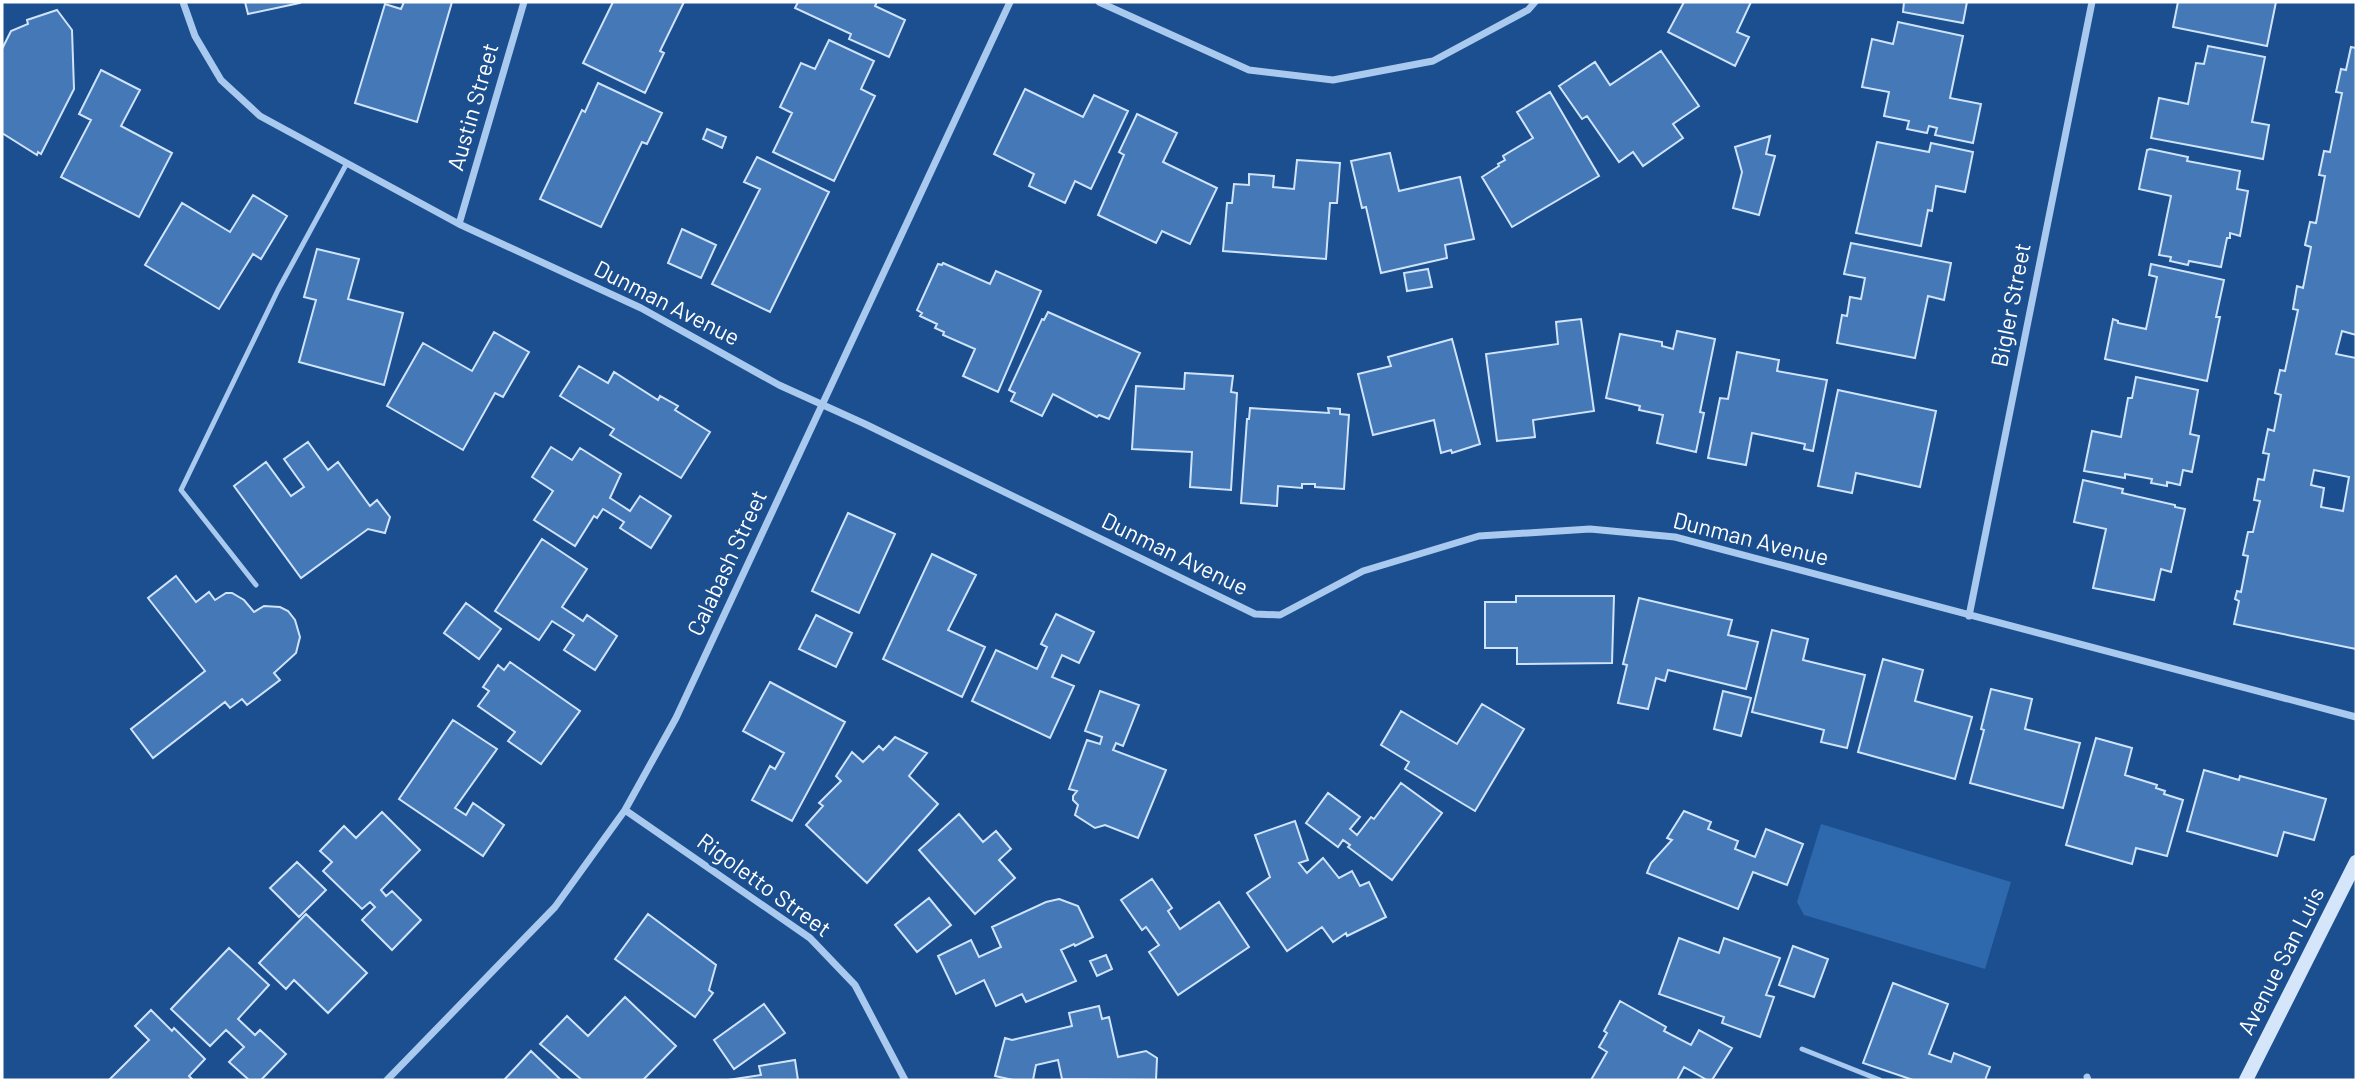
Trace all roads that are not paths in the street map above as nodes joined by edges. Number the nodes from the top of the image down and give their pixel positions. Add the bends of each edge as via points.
1 (183, 2) edge
2 (524, 2) edge
3 (1010, 2) edge
4 (1100, 2) edge
5 (1535, 2) edge
6 (2092, 2) edge
7 (347, 163) junction
8 (459, 224) junction
9 (823, 405) junction
10 (256, 585) dead end
11 (1969, 616) junction
12 (2356, 718) edge
13 (625, 810) junction
14 (2356, 862) edge
15 (1802, 1049) dead end
16 (387, 1080) edge
17 (905, 1080) edge
18 (1880, 1080) edge
19 (2246, 1080) edge

1 - 7 street, Dunman Avenue via 195,36 221,80 260,116
2 - 8 street, Austin Street
3 - 9 street, Calabash Street
4 - 5 street via 1249,70 1333,80 1433,61
6 - 11 street, Bigler Street
7 - 8 street, Dunman Avenue
7 - 10 lane via 278,290 181,490
8 - 9 street, Dunman Avenue via 641,308
9 - 11 street, Dunman Avenue via 1255,614 1280,615 1363,572 1479,536 1590,529 1675,537
9 - 13 street, Calabash Street via 676,718
11 - 12 street, Dunman Avenue
13 - 16 street, Calabash Street via 555,907
13 - 17 street, Rigoletto Street via 810,938 855,985
14 - 19 street, Avenue San Luis
15 - 18 lane

